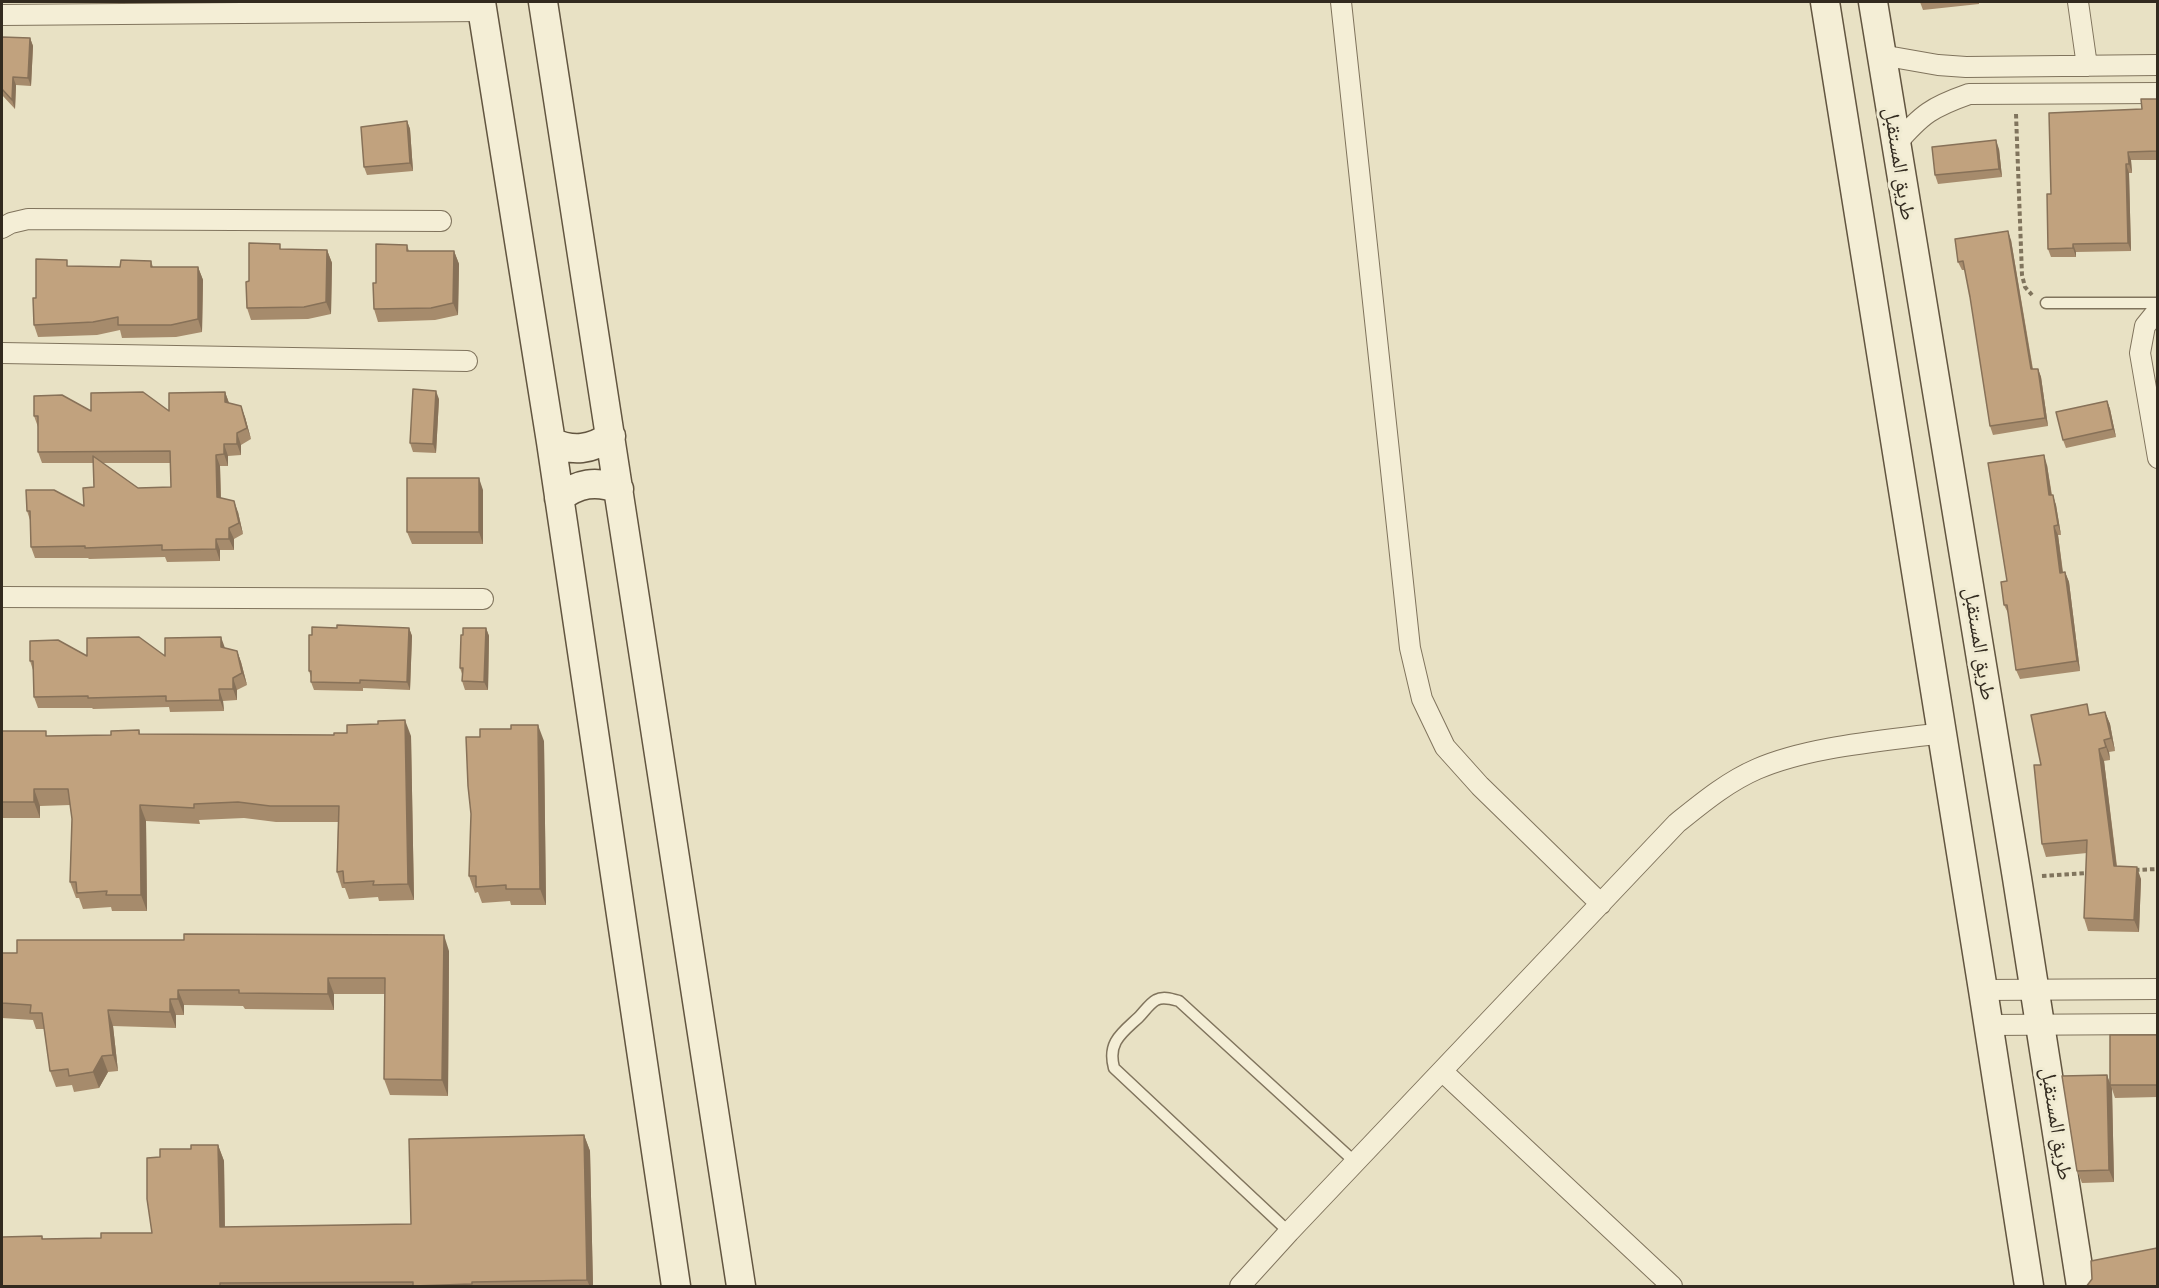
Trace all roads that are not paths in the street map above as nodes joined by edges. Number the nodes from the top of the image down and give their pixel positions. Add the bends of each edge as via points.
1 (543, 2) edge
2 (1341, 2) edge
3 (1825, 2) edge
4 (1873, 2) edge
5 (2078, 2) edge
6 (482, 6) edge
7 (2, 15) edge
8 (1881, 55) junction
9 (2157, 65) edge
10 (2087, 66) junction
11 (1966, 67) junction
12 (2157, 93) edge
13 (1969, 94) junction
14 (1896, 144) junction
15 (441, 220) dead end
16 (2, 228) edge
17 (2046, 303) road end
18 (2157, 303) edge
19 (2157, 310) edge
20 (2, 353) edge
21 (467, 361) dead end
22 (611, 436) junction
23 (551, 442) junction
24 (2157, 458) edge
25 (619, 489) junction
26 (559, 498) junction
27 (2, 597) edge
28 (483, 599) dead end
29 (1942, 733) junction
30 (1601, 904) junction
31 (2157, 989) edge
32 (1983, 990) junction
33 (2036, 990) junction
34 (2157, 1024) edge
35 (1989, 1025) junction
36 (2041, 1026) junction
37 (1442, 1071) junction
38 (1355, 1162) junction
39 (1289, 1232) junction
40 (676, 1287) edge
41 (741, 1287) edge
42 (1240, 1287) edge
43 (1672, 1287) edge
44 (2029, 1287) edge
45 (2081, 1287) edge

1 - 22 street
2 - 30 street via 1410,648 1422,699 1445,747
3 - 29 street
4 - 8 street, طريق المستقبل
5 - 10 street
6 - 7 street
6 - 23 street
8 - 11 street
8 - 14 street, طريق المستقبل
9 - 10 street
10 - 11 street
11 - 13 street
12 - 13 street
13 - 14 street via 1942,103 1917,119
14 - 33 street, طريق المستقبل
15 - 16 street via 28,219
17 - 18 lane
19 - 24 street via 2145,326 2140,353
20 - 21 street
22 - 23 street via 600,444 575,450
22 - 25 street
23 - 26 street
25 - 26 street via 594,483 569,490
25 - 41 street
26 - 40 street
27 - 28 street
29 - 30 street via 1803,753 1757,769 1714,793 1677,823
29 - 32 street
30 - 37 street
31 - 33 street
32 - 33 street
32 - 35 street
33 - 36 street, طريق المستقبل
34 - 36 street
35 - 36 street
35 - 44 street
36 - 45 street, طريق المستقبل
37 - 38 street
37 - 43 street
38 - 39 street
38 - 39 lane via 1179,1001 1168,997 1156,999 1117,1039 1113,1048 1114,1068
39 - 42 street

